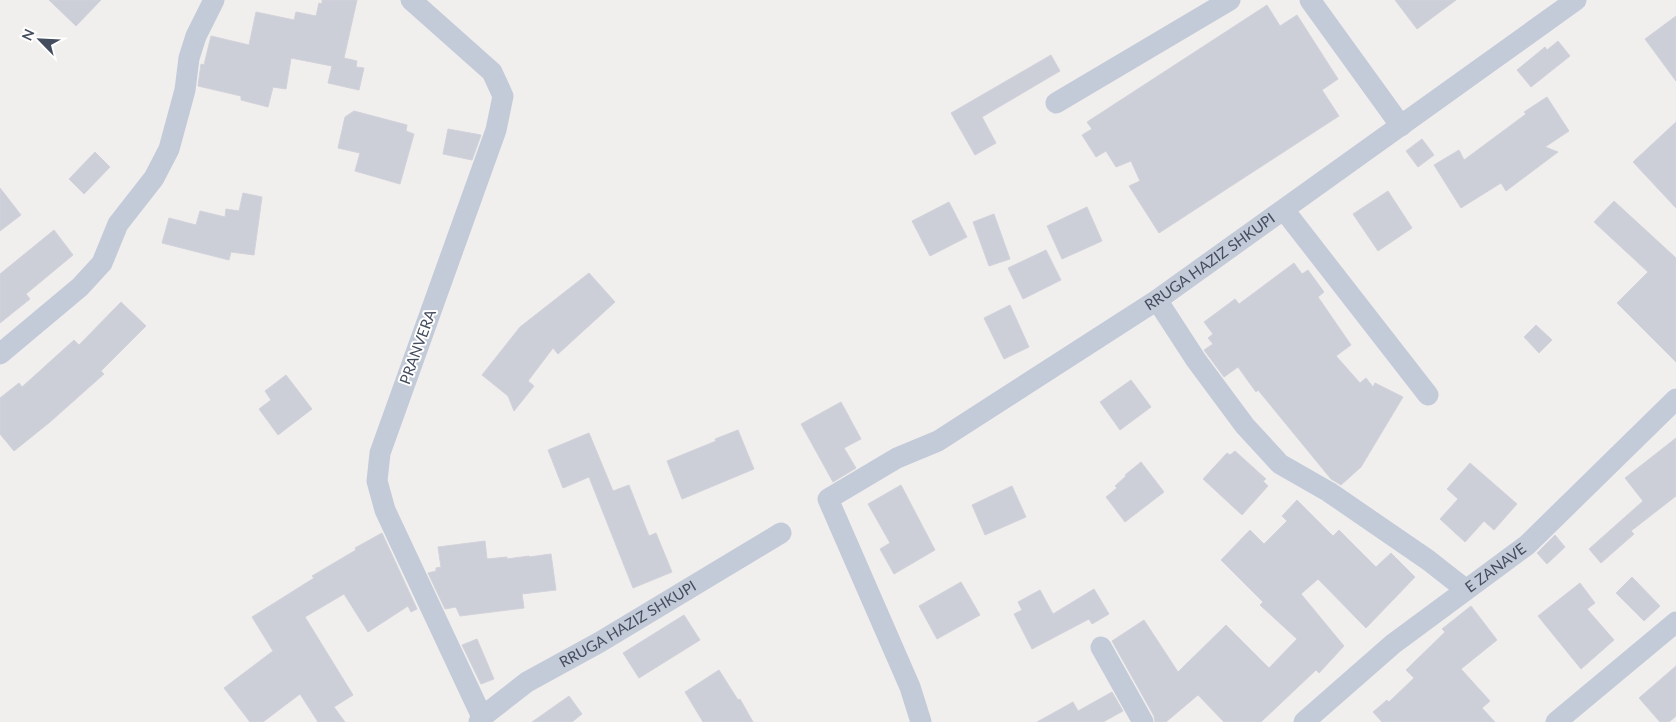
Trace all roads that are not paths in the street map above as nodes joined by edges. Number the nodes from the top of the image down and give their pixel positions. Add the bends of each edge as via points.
1 (214, 0) edge
2 (411, 0) edge
3 (1230, 0) edge
4 (1310, 0) edge
5 (1576, 0) edge
6 (1056, 103) dead end
7 (1401, 126) junction
8 (1284, 210) junction
9 (1157, 300) junction
10 (0, 354) edge
11 (1428, 395) dead end
12 (1676, 399) edge
13 (781, 533) dead end
14 (1465, 590) junction
15 (1676, 622) edge
16 (1101, 647) dead end
17 (480, 720) edge
18 (921, 722) edge
19 (1143, 722) edge
20 (1304, 722) edge
21 (1556, 722) edge

1 - 10 street via 196,36 169,148 154,178 118,224 102,263 80,287
2 - 17 street, PRANVERA via 492,72 503,96 496,130 380,453 377,481 385,510
3 - 6 street
4 - 7 street
5 - 7 street, RRUGA HAZIZ SHKUPI
7 - 8 street, RRUGA HAZIZ SHKUPI
8 - 9 street, RRUGA HAZIZ SHKUPI
8 - 11 street
9 - 14 street via 1245,426 1280,464 1329,492 1428,560
9 - 18 street, RRUGA HAZIZ SHKUPI via 938,440 898,458 828,499 910,688
12 - 14 street, E ZANAVE via 1527,545
13 - 17 street, RRUGA HAZIZ SHKUPI via 527,682
14 - 20 street, E ZANAVE via 1393,644
15 - 21 street
16 - 19 street

